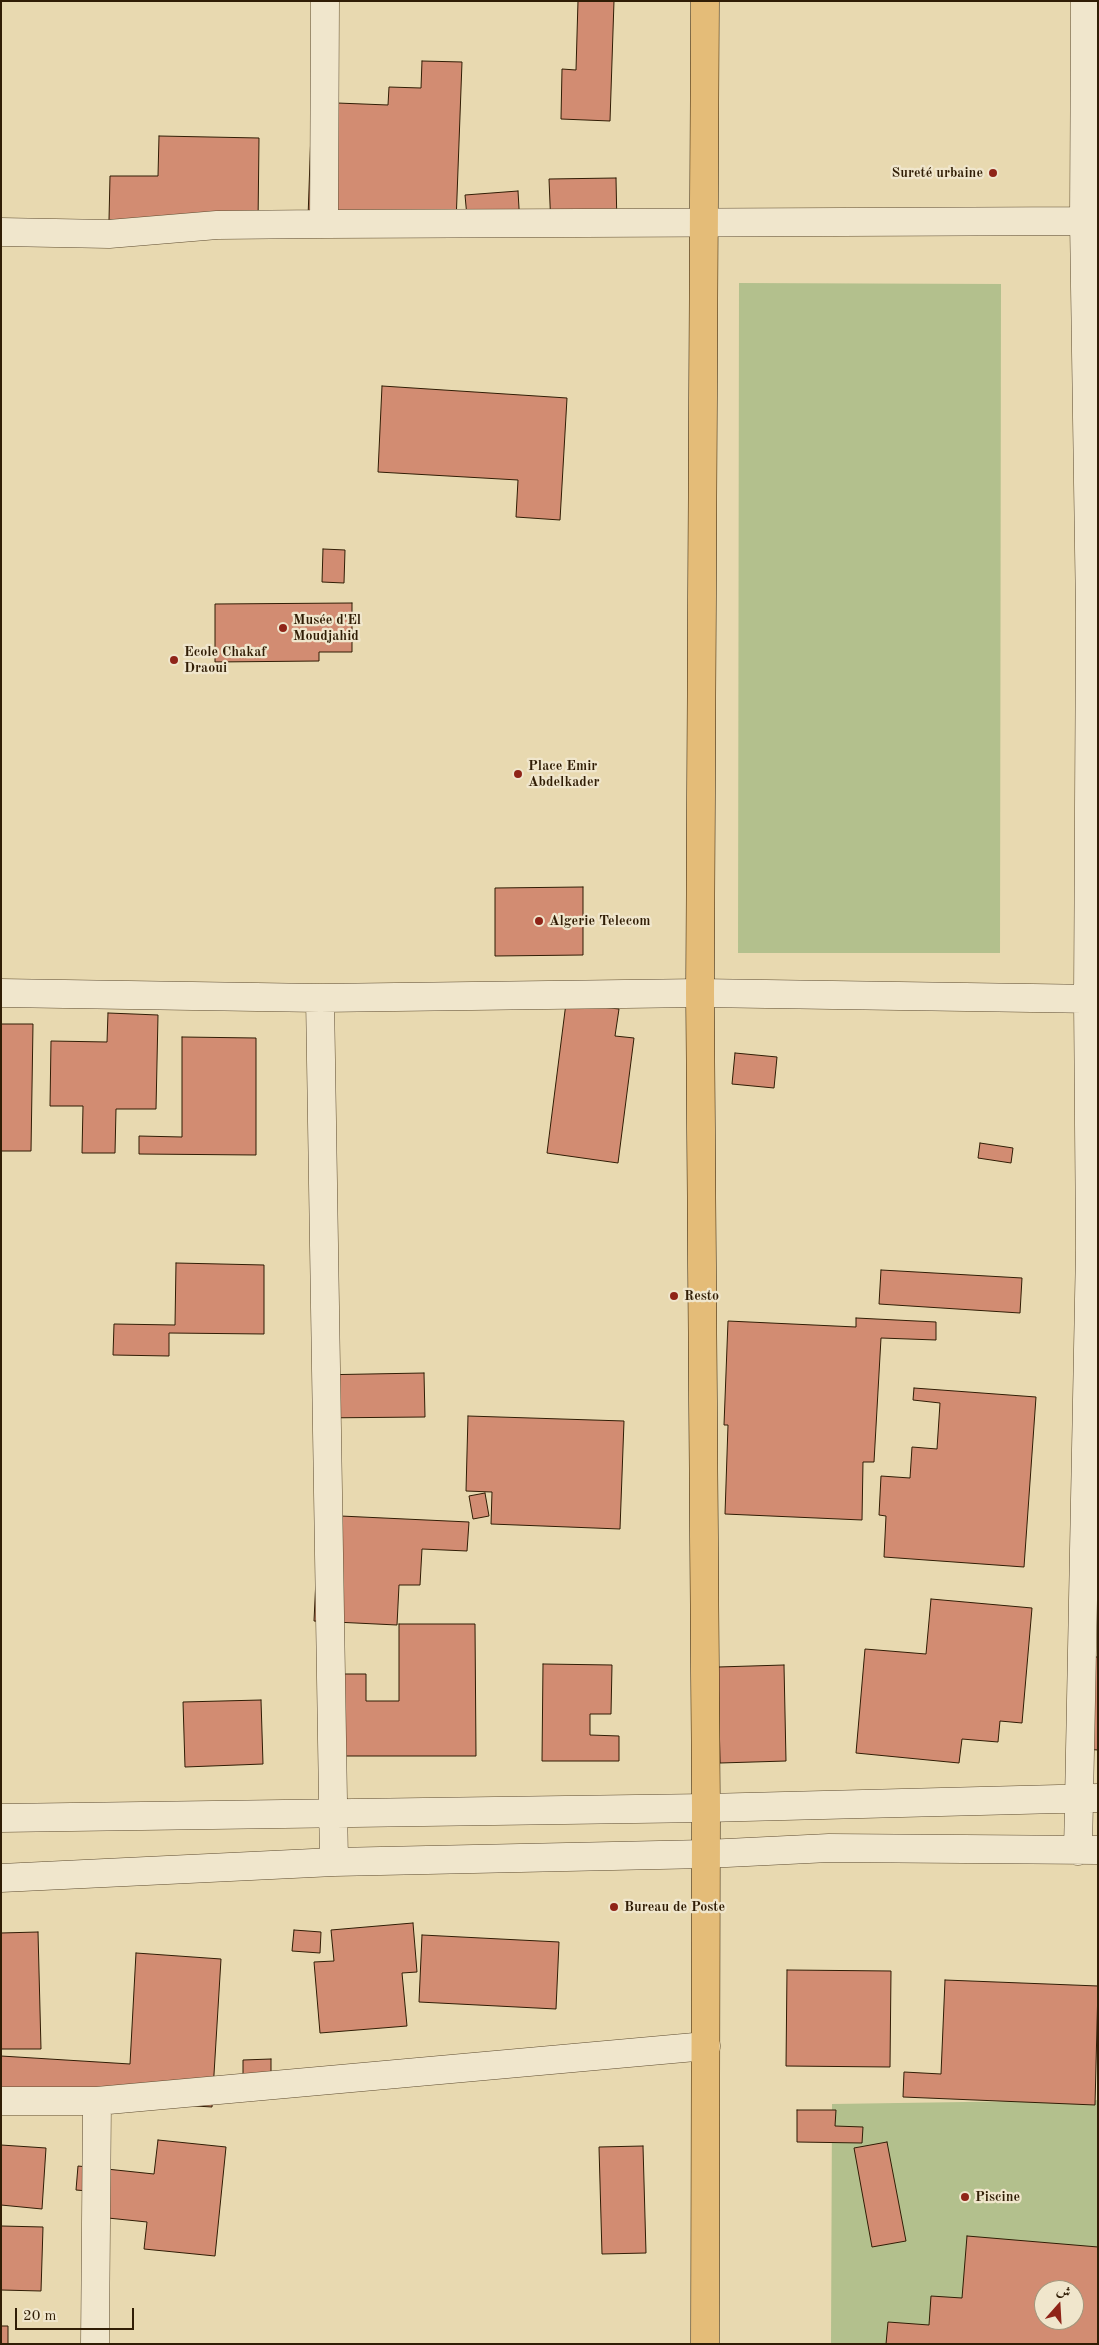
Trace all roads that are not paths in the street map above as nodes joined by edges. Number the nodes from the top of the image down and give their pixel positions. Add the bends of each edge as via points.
1 (325, 1) edge
2 (705, 1) edge
3 (1085, 1) edge
4 (1091, 221) edge
5 (324, 224) junction
6 (706, 224) junction
7 (1, 232) edge
8 (1, 993) edge
9 (700, 993) junction
10 (320, 998) junction
11 (1093, 999) edge
12 (1088, 1799) edge
13 (706, 1808) junction
14 (334, 1813) junction
15 (1, 1818) edge
16 (1088, 1851) edge
17 (706, 1854) junction
18 (334, 1862) junction
19 (1, 1878) edge
20 (706, 2046) junction
21 (98, 2101) junction
22 (1, 2102) edge
23 (95, 2344) edge
24 (705, 2344) edge

1 - 5 street
2 - 6 main road
3 - 4 street
4 - 6 street
4 - 11 street
5 - 6 street
5 - 7 street via 217,225 109,234
6 - 9 main road
8 - 10 street
9 - 10 street
9 - 11 street
9 - 13 main road
10 - 14 street
11 - 12 street
12 - 13 street
12 - 16 street
13 - 14 street
13 - 17 main road
14 - 15 street
14 - 18 street
16 - 17 street via 829,1848
17 - 18 street
17 - 20 main road
18 - 19 street
20 - 21 street
20 - 24 main road
21 - 22 street
21 - 23 street

